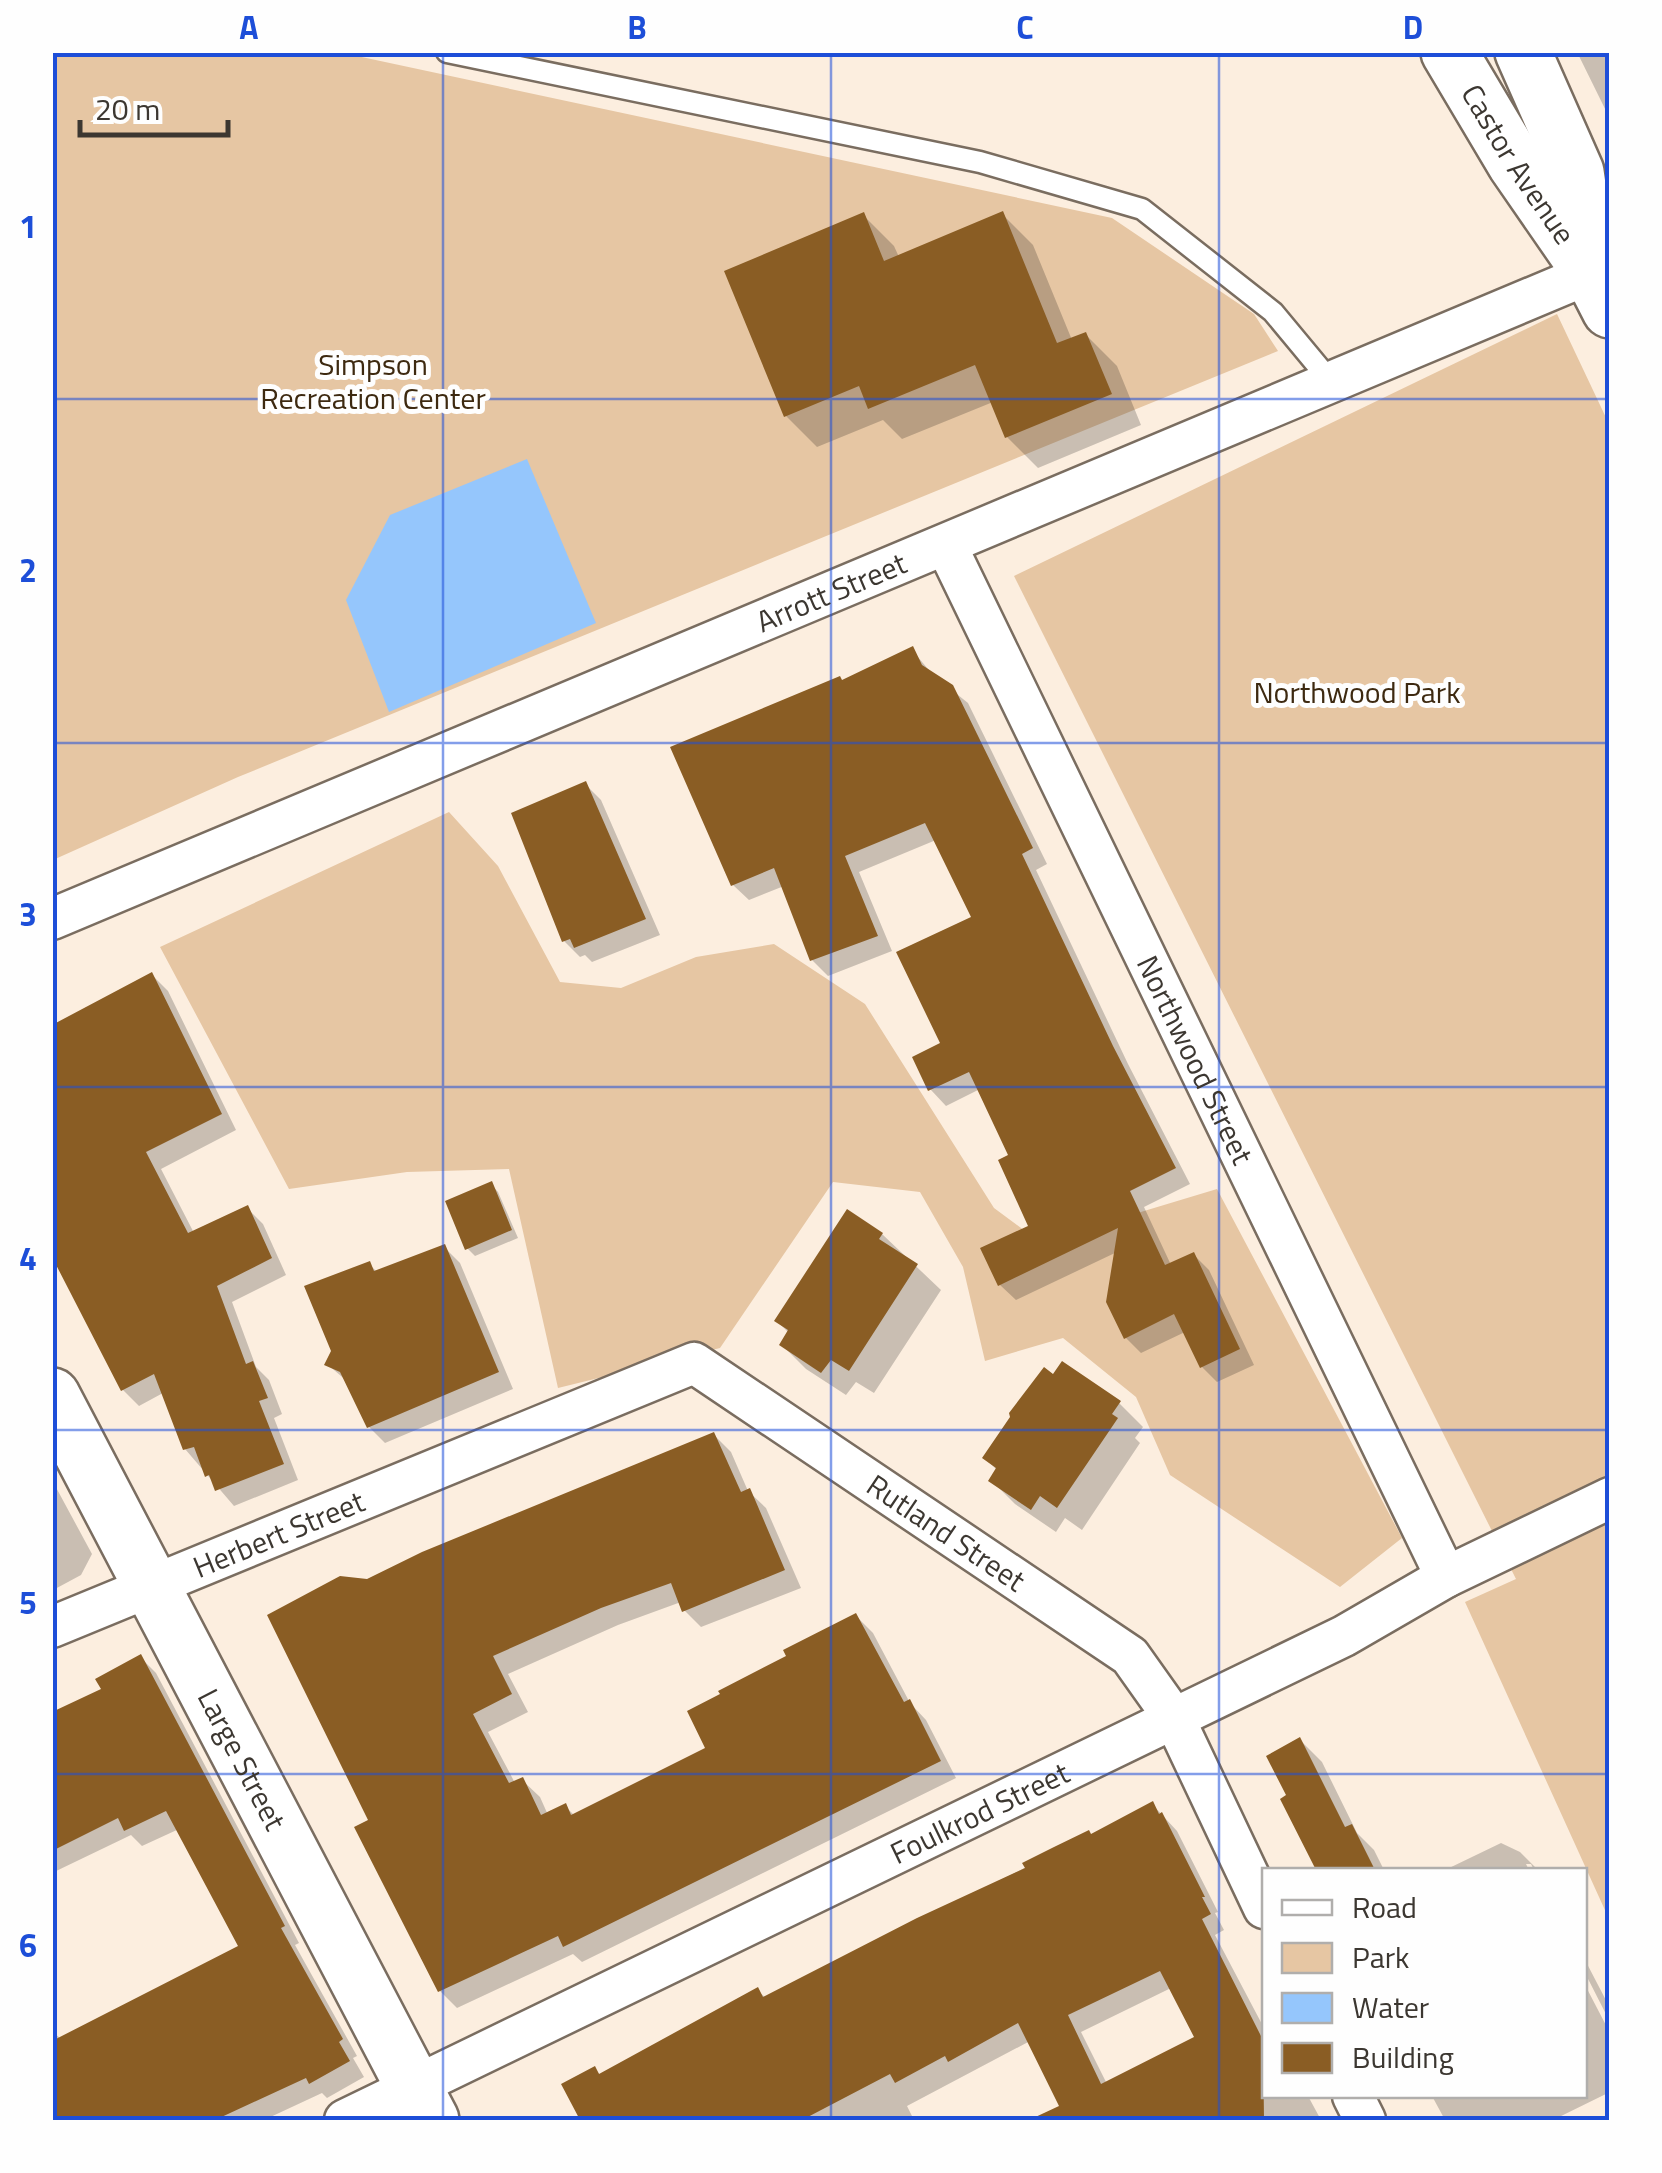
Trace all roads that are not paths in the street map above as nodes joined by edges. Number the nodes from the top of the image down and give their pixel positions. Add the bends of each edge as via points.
1 (447, 52) edge
2 (1450, 52) edge
3 (1523, 52) edge
4 (1603, 283) edge
5 (1332, 382) junction
6 (946, 545) junction
7 (52, 919) edge
8 (52, 1396) edge
9 (505, 1441) joint
10 (1610, 1498) edge
11 (1446, 1576) junction
12 (150, 1586) junction
13 (52, 1627) edge
14 (1174, 1718) junction
15 (1262, 1904) edge
16 (422, 2104) edge
17 (346, 2120) edge

1 - 5 lane via 980,162 1142,209 1273,312
2 - 4 street, Castor Avenue via 1515,163
3 - 4 street, Castor Avenue via 1576,172
4 - 5 street, Arrott Street
5 - 6 street, Arrott Street
6 - 7 street, Arrott Street
6 - 11 street, Northwood Street
8 - 12 street, Large Street
9 - 12 street, Herbert Street
9 - 14 street, Rutland Street via 694,1363 1130,1656
10 - 11 street, Foulkrod Street
11 - 14 street, Foulkrod Street via 1344,1636
12 - 13 street, Herbert Street
12 - 16 street, Large Street
14 - 15 street, Rutland Street
14 - 16 street, Foulkrod Street
16 - 17 street, Foulkrod Street

